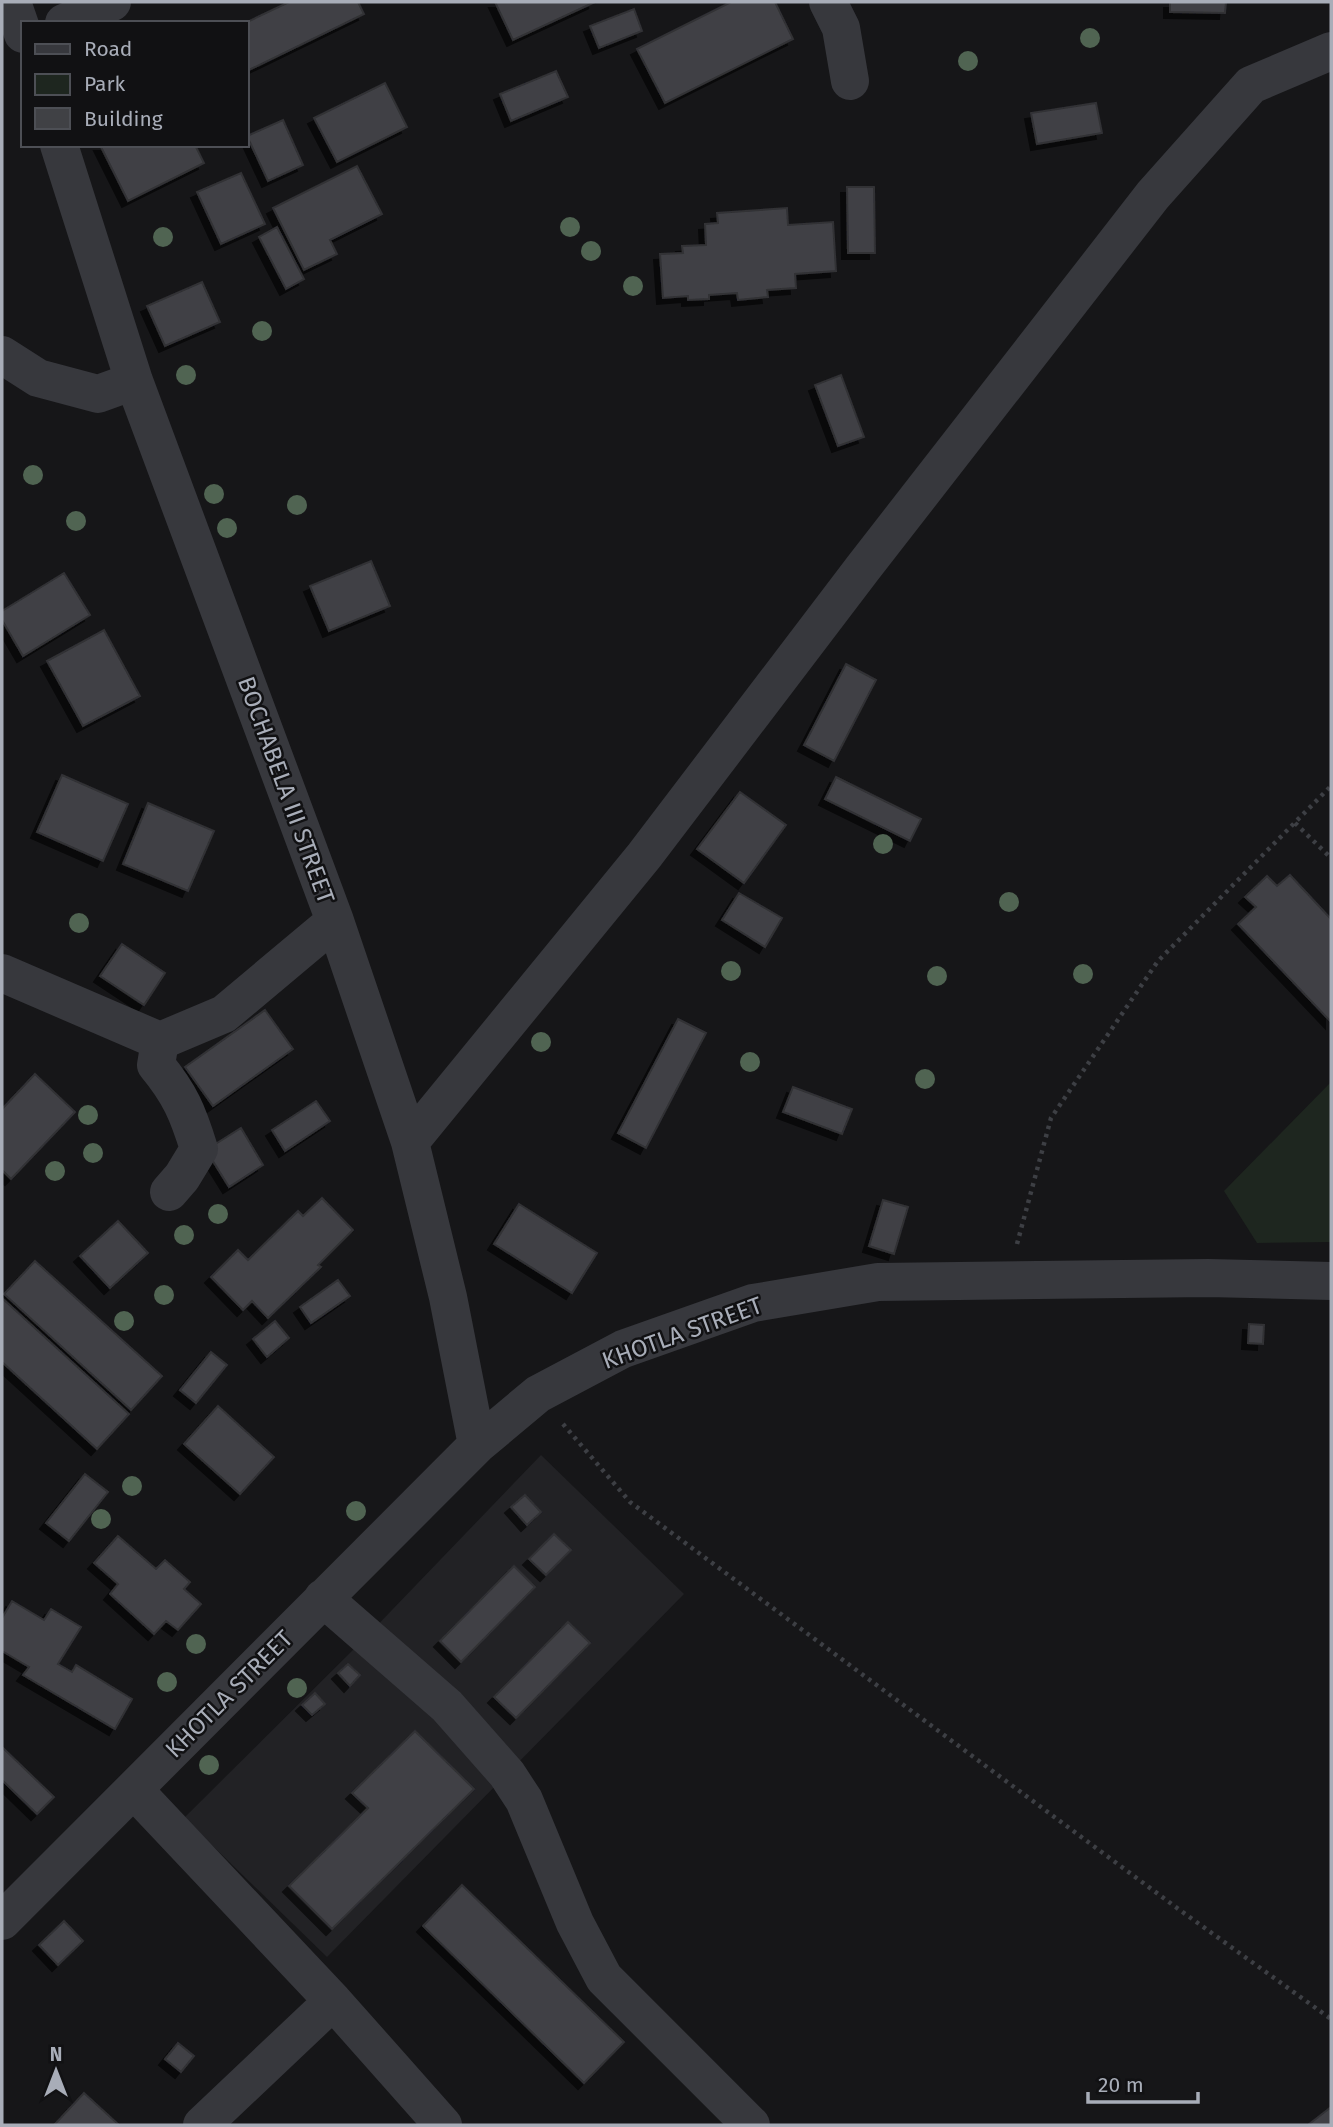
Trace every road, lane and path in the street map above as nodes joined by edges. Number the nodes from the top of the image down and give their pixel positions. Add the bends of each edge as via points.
1 (12, 2) edge
2 (111, 2) edge
3 (828, 2) edge
4 (68, 21) edge
5 (21, 28) edge
6 (1331, 51) edge
7 (850, 82) dead end
8 (60, 147) edge
9 (2, 355) edge
10 (134, 381) junction
11 (1331, 786) edge
12 (1295, 823) junction
13 (1331, 858) edge
14 (335, 922) junction
15 (2, 973) edge
16 (160, 1041) junction
17 (410, 1142) junction
18 (169, 1192) dead end
19 (1007, 1280) junction
20 (1331, 1281) edge
21 (538, 1394) junction
22 (477, 1445) junction
23 (323, 1598) junction
24 (134, 1790) junction
25 (2, 1921) edge
26 (332, 2001) junction
27 (1331, 2019) edge
28 (202, 2125) edge
29 (443, 2125) edge
30 (751, 2125) edge

1 - 5 street
2 - 4 street
3 - 7 street via 841,28
6 - 17 street via 1251,85 1153,195 644,856
8 - 10 street, BOCHABELA III STREET
9 - 10 street via 38,378 98,394
10 - 14 street, BOCHABELA III STREET
11 - 12 path
12 - 13 path
12 - 19 path via 1158,961 1051,1118
14 - 16 street via 223,1014
14 - 17 street, BOCHABELA III STREET
15 - 16 street
16 - 18 street via 156,1065 176,1089 199,1149
17 - 22 street, BOCHABELA III STREET via 448,1297
19 - 20 street, KHOTLA STREET
19 - 21 street, KHOTLA STREET via 878,1282 753,1303 623,1349
21 - 22 street, KHOTLA STREET
21 - 27 path via 630,1502
22 - 23 street, KHOTLA STREET
23 - 24 street, KHOTLA STREET
23 - 30 street via 447,1706 507,1774 604,1978
24 - 25 street, KHOTLA STREET
24 - 26 street
26 - 28 street
26 - 29 street

